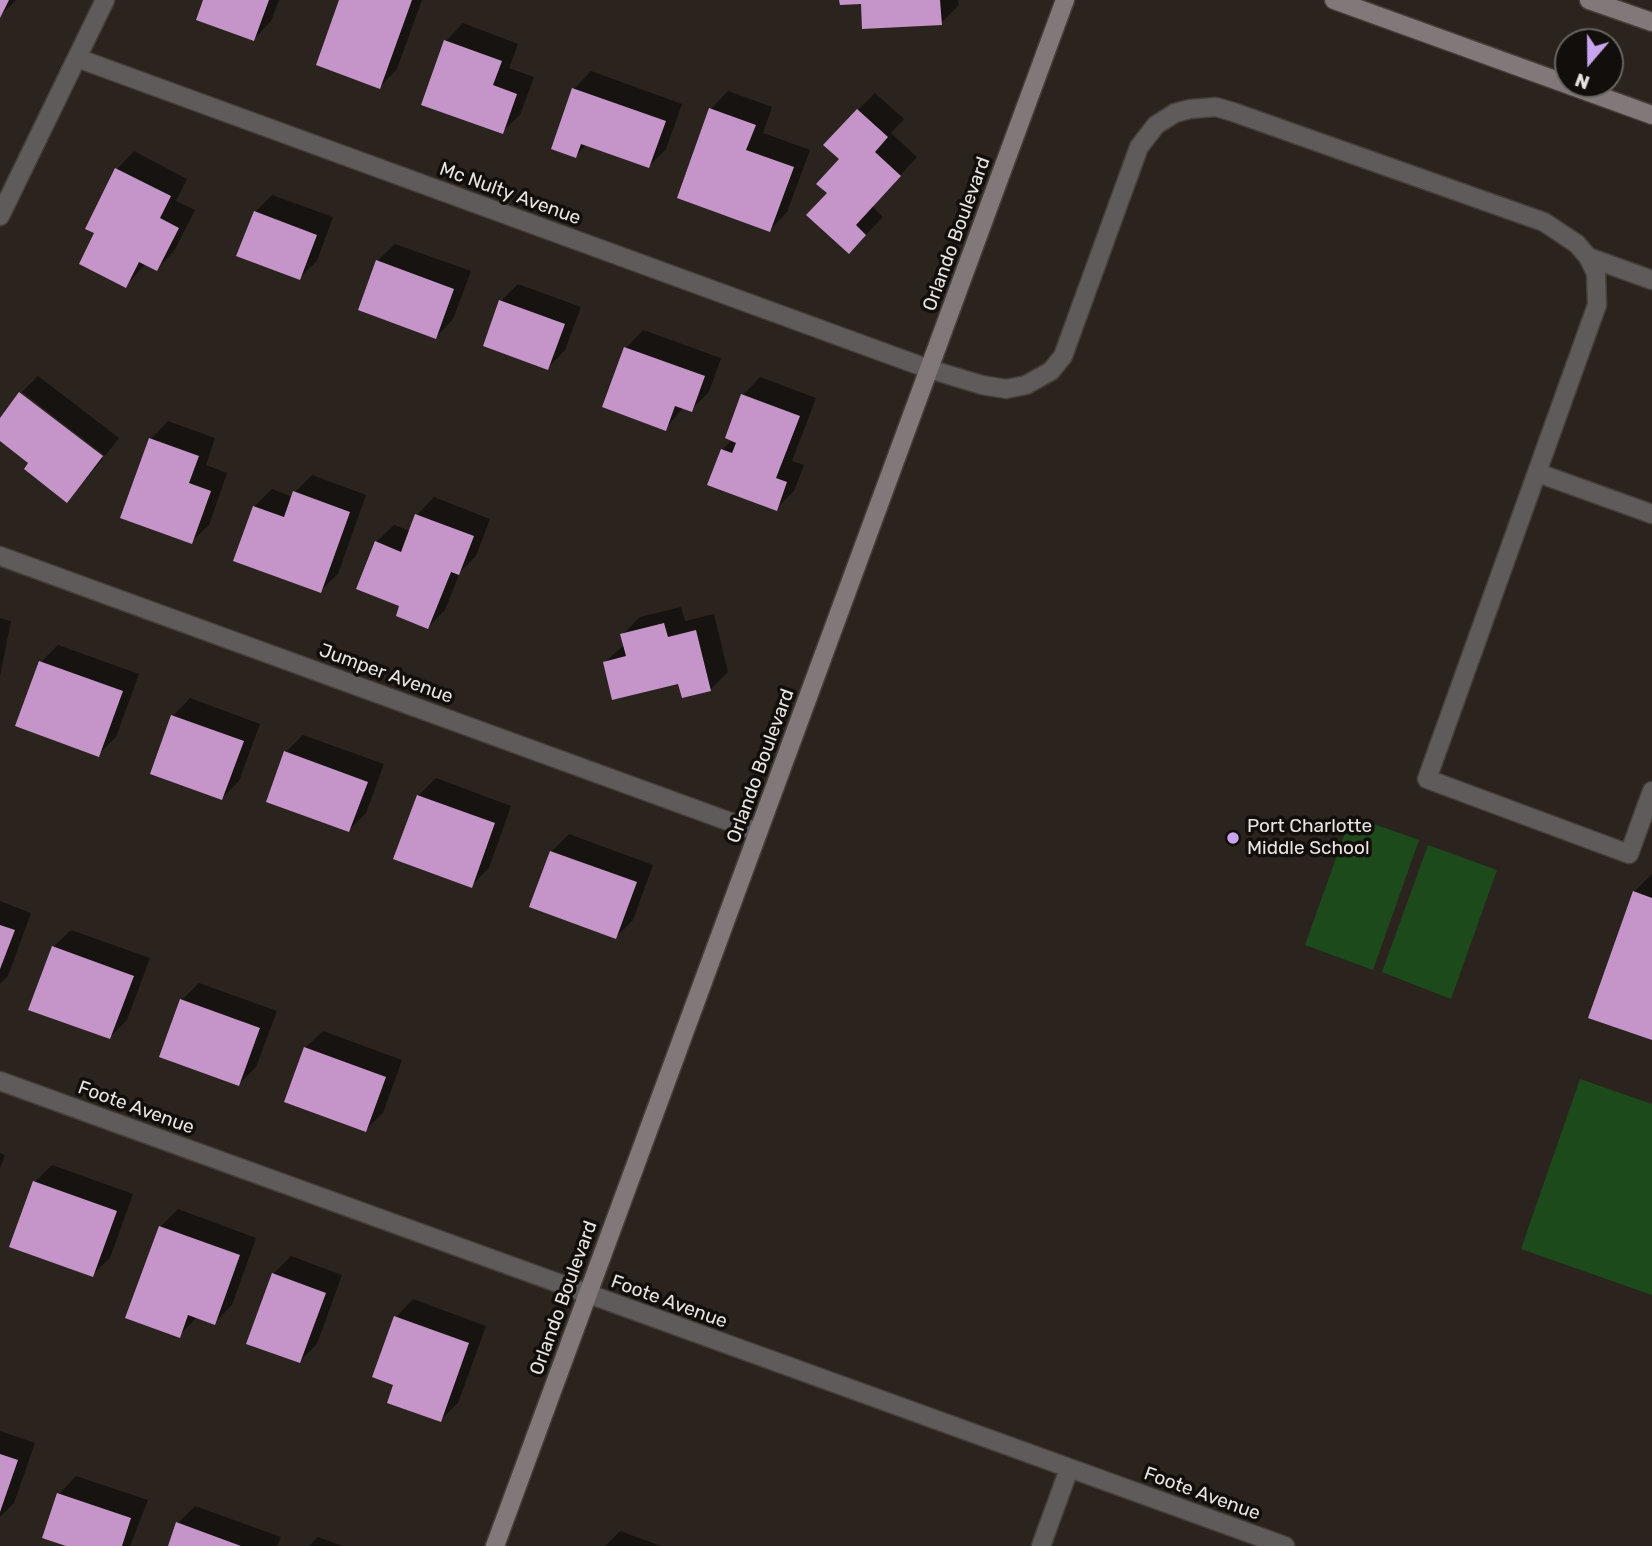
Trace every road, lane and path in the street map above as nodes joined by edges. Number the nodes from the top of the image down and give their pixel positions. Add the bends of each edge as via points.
1 (105, 0) edge
2 (1065, 0) edge
3 (1334, 0) edge
4 (1589, 0) edge
5 (1652, 22) edge
6 (77, 58) junction
7 (1652, 115) edge
8 (0, 216) edge
9 (1588, 257) junction
10 (1652, 280) edge
11 (929, 369) junction
12 (1538, 473) junction
13 (1652, 514) edge
14 (0, 556) edge
15 (1652, 791) edge
16 (758, 832) junction
17 (0, 1081) edge
18 (588, 1295) junction
19 (1069, 1469) junction
20 (495, 1546) edge
21 (1041, 1546) edge
22 (1285, 1546) edge

1 - 6 street
2 - 11 street, Orlando Boulevard
3 - 7 street
4 - 5 street
6 - 8 street
6 - 11 street, Mc Nulty Avenue
9 - 10 street
9 - 11 street, Mc Nulty Avenue via 1544,222 1233,112 1190,108 1156,125 1139,147 1063,356 1051,371 1026,385 1006,389
9 - 12 street via 1596,273 1597,304
11 - 16 street, Orlando Boulevard
12 - 13 street
12 - 15 street via 1427,779 1629,854
14 - 16 street, Jumper Avenue
16 - 18 street, Orlando Boulevard
17 - 18 street, Foote Avenue
18 - 19 street, Foote Avenue
18 - 20 street, Orlando Boulevard
19 - 21 street
19 - 22 street, Foote Avenue

